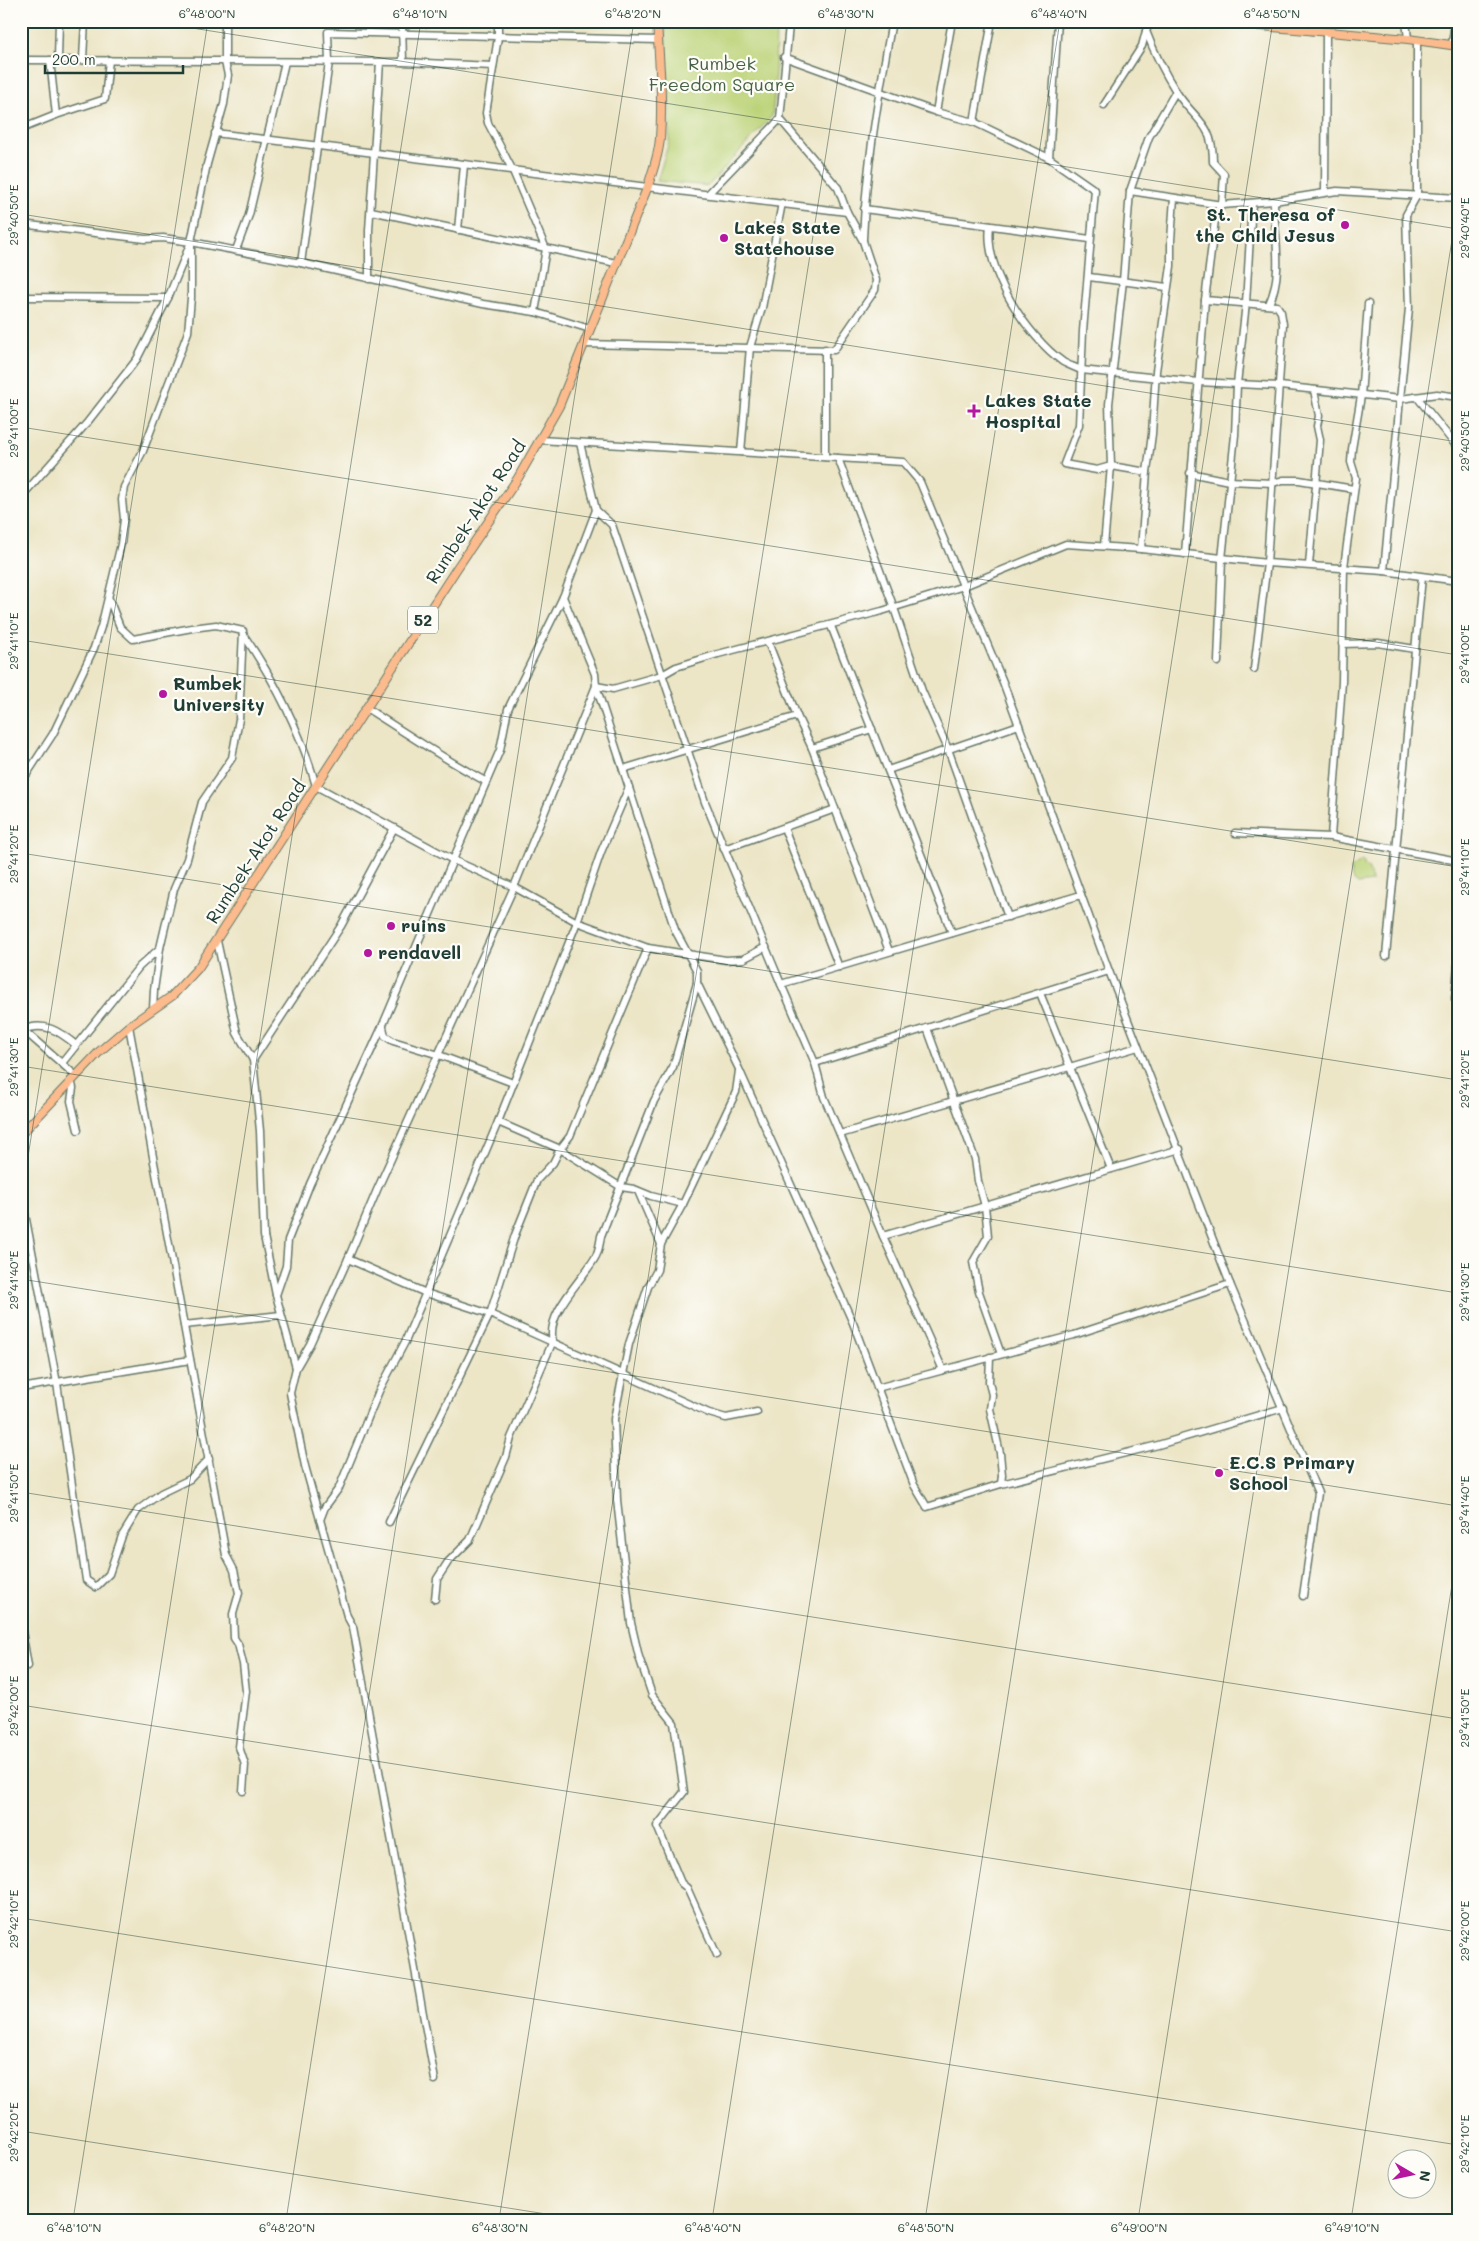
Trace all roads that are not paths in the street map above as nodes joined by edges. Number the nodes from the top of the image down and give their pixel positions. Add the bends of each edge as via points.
1 (59, 21) edge
2 (85, 21) edge
3 (225, 21) edge
4 (402, 21) edge
5 (498, 21) edge
6 (657, 21) edge
7 (892, 21) edge
8 (952, 21) edge
9 (992, 21) edge
10 (1058, 21) edge
11 (1151, 21) edge
12 (1206, 21) edge
13 (1313, 21) edge
14 (1406, 21) edge
15 (1455, 21) edge
16 (790, 22) edge
17 (1237, 22) edge
18 (1312, 30) junction
19 (1146, 31) junction
20 (1326, 32) junction
21 (402, 34) junction
22 (498, 37) junction
23 (1408, 39) junction
24 (658, 40) junction
25 (1417, 41) junction
26 (1455, 46) edge
27 (784, 57) junction
28 (83, 59) junction
29 (21, 60) edge
30 (50, 60) junction
31 (58, 60) junction
32 (109, 60) junction
33 (225, 62) junction
34 (284, 62) junction
35 (328, 62) junction
36 (380, 62) junction
37 (403, 62) junction
38 (492, 66) junction
39 (1176, 91) junction
40 (879, 92) junction
41 (1104, 105) dead end
42 (936, 112) junction
43 (56, 115) junction
44 (780, 119) junction
45 (974, 122) junction
46 (21, 129) edge
47 (215, 133) junction
48 (267, 140) junction
49 (318, 147) junction
50 (376, 154) junction
51 (1049, 158) junction
52 (464, 165) junction
53 (514, 171) junction
54 (648, 186) junction
55 (1130, 191) junction
56 (1325, 192) junction
57 (708, 194) junction
58 (1417, 195) junction
59 (1174, 198) junction
60 (1458, 198) edge
61 (1274, 202) junction
62 (782, 203) junction
63 (1252, 203) junction
64 (1222, 206) junction
65 (864, 209) junction
66 (371, 211) junction
67 (848, 212) junction
68 (21, 224) edge
69 (990, 226) junction
70 (458, 230) junction
71 (1090, 239) junction
72 (863, 241) junction
73 (190, 242) junction
74 (546, 248) junction
75 (236, 250) junction
76 (301, 263) junction
77 (616, 263) junction
78 (1089, 277) junction
79 (369, 279) junction
80 (1123, 281) junction
81 (1167, 286) junction
82 (21, 297) edge
83 (168, 298) junction
84 (1205, 300) junction
85 (1246, 303) junction
86 (1269, 304) junction
87 (1368, 304) dead end
88 (535, 312) junction
89 (590, 329) junction
90 (584, 344) junction
91 (750, 347) junction
92 (824, 350) junction
93 (1081, 370) junction
94 (1114, 374) junction
95 (1156, 376) junction
96 (1198, 382) junction
97 (1237, 384) junction
98 (1280, 386) junction
99 (1314, 390) junction
100 (1361, 396) junction
101 (1417, 397) junction
102 (1458, 397) edge
103 (1400, 400) junction
104 (540, 440) junction
105 (580, 443) junction
106 (1458, 448) edge
107 (741, 452) junction
108 (825, 457) junction
109 (838, 458) junction
110 (1111, 466) junction
111 (1147, 472) junction
112 (1190, 473) junction
113 (1229, 481) junction
114 (1273, 483) junction
115 (1316, 483) junction
116 (1354, 489) junction
117 (21, 497) edge
118 (596, 510) junction
119 (1104, 546) junction
120 (1141, 549) junction
121 (1185, 554) junction
122 (1222, 559) junction
123 (1267, 563) junction
124 (1309, 565) junction
125 (1344, 567) junction
126 (1384, 571) junction
127 (1422, 577) junction
128 (1458, 581) edge
129 (964, 586) junction
130 (563, 597) junction
131 (109, 599) junction
132 (894, 608) junction
133 (831, 626) junction
134 (243, 634) junction
135 (768, 642) junction
136 (1342, 644) junction
137 (1415, 649) junction
138 (1218, 662) dead end
139 (1254, 669) dead end
140 (662, 675) junction
141 (596, 686) junction
142 (366, 708) junction
143 (797, 716) junction
144 (1019, 725) junction
145 (872, 729) junction
146 (812, 748) junction
147 (948, 748) junction
148 (687, 750) junction
149 (623, 769) junction
150 (888, 770) junction
151 (485, 781) junction
152 (21, 784) edge
153 (316, 786) junction
154 (629, 788) junction
155 (835, 809) junction
156 (394, 828) junction
157 (784, 828) junction
158 (1235, 833) dead end
159 (1331, 837) junction
160 (1396, 848) junction
161 (724, 849) junction
162 (454, 860) junction
163 (1458, 862) edge
164 (514, 887) junction
165 (1081, 894) junction
166 (1008, 917) junction
167 (577, 922) junction
168 (952, 933) junction
169 (217, 941) junction
170 (766, 947) junction
171 (160, 948) junction
172 (648, 948) junction
173 (889, 951) junction
174 (688, 955) junction
175 (1386, 956) dead end
176 (1458, 965) edge
177 (839, 966) junction
178 (1109, 972) junction
179 (697, 983) junction
180 (781, 984) junction
181 (1040, 993) junction
182 (1455, 999) dead end
183 (153, 1009) junction
184 (128, 1026) junction
185 (382, 1027) junction
186 (927, 1028) junction
187 (22, 1030) edge
188 (76, 1045) junction
189 (1138, 1047) junction
190 (439, 1055) junction
191 (253, 1060) junction
192 (62, 1063) junction
193 (815, 1063) junction
194 (1071, 1066) junction
195 (739, 1069) junction
196 (73, 1077) junction
197 (513, 1083) junction
198 (952, 1101) junction
199 (498, 1122) junction
200 (78, 1130) dead end
201 (21, 1134) edge
202 (840, 1134) junction
203 (560, 1149) junction
204 (1180, 1149) junction
205 (1111, 1169) junction
206 (621, 1187) junction
207 (638, 1191) junction
208 (21, 1193) edge
209 (683, 1204) junction
210 (985, 1206) junction
211 (883, 1236) junction
212 (661, 1244) junction
213 (348, 1259) junction
214 (1230, 1284) junction
215 (426, 1292) junction
216 (276, 1295) junction
217 (490, 1314) junction
218 (282, 1315) junction
219 (184, 1325) junction
220 (553, 1342) junction
221 (1001, 1354) junction
222 (990, 1357) junction
223 (190, 1360) junction
224 (296, 1368) junction
225 (943, 1370) junction
226 (623, 1375) junction
227 (56, 1382) junction
228 (21, 1388) edge
229 (877, 1388) junction
230 (1283, 1408) junction
231 (757, 1412) dead end
232 (208, 1459) junction
233 (1001, 1484) junction
234 (320, 1521) junction
235 (389, 1522) dead end
236 (1303, 1596) dead end
237 (435, 1599) dead end
238 (21, 1625) edge
239 (28, 1666) dead end
240 (243, 1791) dead end
241 (717, 1955) dead end
242 (435, 2080) dead end

1 - 31 street
2 - 28 street
3 - 33 street
4 - 21 street
5 - 22 street
6 - 24 main road, Rumbek-Akot Road / 52
7 - 40 street
8 - 42 street
9 - 45 street
10 - 51 street
11 - 19 street
12 - 17 main road
13 - 18 street
14 - 23 street
15 - 26 street
16 - 27 street
17 - 18 main road
18 - 20 main road
19 - 39 street
19 - 41 street via 1142,46
20 - 23 main road
20 - 56 street
21 - 22 street
21 - 35 street via 328,32
21 - 37 street
22 - 24 street
22 - 38 street
23 - 25 main road
24 - 54 main road, Rumbek-Akot Road / 52 via 660,139
25 - 26 main road
25 - 58 street
27 - 40 street
27 - 44 street
28 - 31 street
28 - 32 street
29 - 30 street
30 - 31 street
30 - 43 street
32 - 33 street
32 - 43 street via 105,99
33 - 34 street
33 - 47 street via 228,76
34 - 35 street
34 - 48 street
35 - 36 street
35 - 49 street
36 - 37 street
36 - 50 street
37 - 38 street
38 - 53 street via 486,102 488,123
39 - 55 street via 1149,138
39 - 64 street via 1188,110 1200,118 1209,132 1213,162 1224,174
40 - 42 street
40 - 65 street
42 - 45 street
43 - 46 street
44 - 57 street
44 - 67 street via 838,188
45 - 51 street
47 - 48 street
47 - 73 street
48 - 49 street
48 - 75 street via 249,215
49 - 50 street
49 - 76 street
50 - 52 street
50 - 66 street
51 - 71 street via 1095,190
52 - 53 street
52 - 70 street
53 - 54 street
53 - 74 street
54 - 57 street
54 - 77 main road, Rumbek-Akot Road / 52
55 - 59 street
55 - 80 street
56 - 58 street
56 - 61 street
57 - 62 street
58 - 60 street
58 - 103 street via 1406,215 1409,308
59 - 64 street
59 - 81 street
61 - 63 street
61 - 86 street via 1278,268
62 - 67 street
62 - 91 street via 762,308
63 - 64 street
63 - 85 street
64 - 84 street via 1216,212
65 - 69 street
65 - 72 street
66 - 70 street
66 - 79 street
67 - 72 street
68 - 73 street
69 - 71 street
69 - 93 street via 989,241 995,267 1015,309 1043,343 1064,362
70 - 74 street
71 - 78 street
72 - 92 street via 876,280 875,290 834,350
73 - 75 street
73 - 83 street
73 - 131 street via 188,332 143,451 124,487 121,544
74 - 77 street
74 - 88 street
75 - 76 street
76 - 79 street
77 - 89 main road, Rumbek-Akot Road / 52
78 - 80 street
78 - 93 street
79 - 88 street
80 - 81 street
80 - 94 street
81 - 95 street
82 - 83 street
83 - 117 street via 137,359 86,424
84 - 85 street
84 - 96 street
85 - 86 street
85 - 97 street
86 - 98 street via 1277,306 1283,324
87 - 100 street
88 - 89 street
89 - 90 main road, Rumbek-Akot Road / 52
90 - 91 street
90 - 104 main road, Rumbek-Akot Road / 52 via 559,406
91 - 92 street
91 - 107 street
92 - 108 street
93 - 94 street
93 - 110 street via 1079,425 1064,464 1097,470
94 - 95 street
94 - 110 street via 1109,404
95 - 96 street
95 - 111 street
96 - 97 street
96 - 112 street
97 - 98 street
97 - 113 street
98 - 99 street
98 - 114 street
99 - 100 street
99 - 115 street via 1320,440
100 - 103 street
100 - 116 street via 1351,462 1356,478
101 - 102 street via 1437,394
101 - 103 street
101 - 106 street
103 - 126 street
104 - 105 street
104 - 142 main road, Rumbek-Akot Road / 52
105 - 107 street
105 - 118 street
107 - 108 street
108 - 109 street
109 - 129 street via 903,462 920,482
109 - 132 street
110 - 111 street
110 - 119 street
111 - 120 street
112 - 113 street
112 - 121 street
113 - 114 street
113 - 122 street
114 - 115 street via 1283,480
114 - 123 street
115 - 116 street
115 - 124 street
116 - 125 street
118 - 130 street
118 - 140 street via 612,525
119 - 120 street
119 - 129 street via 1066,544
120 - 121 street
121 - 122 street
122 - 123 street
122 - 138 street
123 - 124 street
123 - 139 street
124 - 125 street
125 - 126 street
125 - 136 street
126 - 127 street
127 - 128 street
127 - 137 street
129 - 132 street
129 - 144 street
130 - 141 street via 595,674
130 - 151 street via 508,710 500,750
131 - 134 street via 120,627 133,639 216,625 243,631
131 - 152 street via 94,648 53,734
132 - 133 street
132 - 147 street via 922,691
133 - 135 street
133 - 145 street
134 - 153 street via 279,694 308,755
134 - 171 street via 239,719 232,758 202,802 187,859 174,890
135 - 140 street via 684,664
135 - 143 street
136 - 137 street via 1378,643
136 - 159 street
137 - 160 street
140 - 141 street via 613,689
140 - 148 street
141 - 149 street
141 - 164 street
142 - 151 street via 441,757
142 - 153 main road, Rumbek-Akot Road / 52
143 - 146 street
143 - 148 street
144 - 147 street
144 - 165 street
145 - 146 street
145 - 150 street
146 - 155 street
147 - 150 street
147 - 166 street
148 - 149 street
148 - 161 street
149 - 154 street
150 - 168 street
151 - 162 street
153 - 156 street
153 - 169 main road, Rumbek-Akot Road / 52
154 - 167 street via 601,852
154 - 174 street via 675,930
155 - 157 street
155 - 173 street
156 - 162 street
156 - 191 street via 341,926
157 - 161 street
157 - 177 street
158 - 159 street
159 - 160 street
160 - 163 street
160 - 175 street
161 - 170 street
162 - 164 street
162 - 185 street
164 - 167 street
164 - 190 street
165 - 166 street
165 - 178 street
166 - 168 street
167 - 172 street
167 - 197 street
168 - 173 street
169 - 183 main road, Rumbek-Akot Road / 52 via 187,981
169 - 191 street via 237,1033
170 - 174 street via 743,959
170 - 180 street
171 - 183 street
171 - 188 street via 139,967
172 - 174 street
172 - 203 street via 570,1136
173 - 177 street
174 - 179 street via 697,971
176 - 182 street
177 - 180 street
178 - 181 street
178 - 189 street
179 - 195 street
179 - 206 street via 673,1066 654,1101
180 - 193 street
181 - 186 street
181 - 194 street
183 - 184 main road, Rumbek-Akot Road / 52
184 - 196 main road, Rumbek-Akot Road / 52
184 - 219 street
185 - 190 street via 385,1036 393,1041
185 - 216 street via 291,1232 286,1266
186 - 193 street
186 - 198 street
187 - 188 street via 53,1028
187 - 192 street
188 - 192 street
189 - 194 street
189 - 204 street
190 - 197 street
190 - 213 street
191 - 216 street via 260,1131 264,1236
192 - 196 street
193 - 202 street via 824,1097
194 - 198 street
194 - 205 street
195 - 209 street via 736,1092
195 - 229 street via 853,1323
196 - 200 street via 71,1101
196 - 201 main road, Rumbek-Akot Road / 52
197 - 199 street
198 - 202 street
198 - 210 street via 976,1159
199 - 203 street
199 - 215 street
202 - 211 street
203 - 206 street
203 - 217 street via 554,1163 537,1180 515,1235
204 - 205 street
204 - 214 street
205 - 210 street
206 - 207 street
206 - 220 street via 596,1255 563,1300 550,1334
207 - 209 street
207 - 212 street
208 - 227 street
209 - 212 street
210 - 211 street
210 - 221 street via 988,1236 973,1262 979,1292
211 - 225 street
212 - 226 street via 657,1270 632,1336
213 - 215 street
213 - 224 street
214 - 221 street via 1074,1335
214 - 230 street
215 - 217 street
215 - 234 street via 379,1391 339,1488 325,1507
216 - 218 street
217 - 220 street
217 - 235 street
218 - 219 street
218 - 224 street
219 - 223 street
220 - 226 street
220 - 237 street via 470,1540 448,1562 437,1579
221 - 222 street
222 - 225 street
222 - 233 street via 990,1409 1000,1453
223 - 227 street
223 - 232 street
224 - 234 street via 290,1394
225 - 229 street
226 - 231 street via 726,1418
226 - 241 street via 614,1419 617,1500 631,1623 652,1695 674,1723 684,1792 658,1826 681,1883 687,1888
227 - 228 street
227 - 232 street via 86,1580 96,1587 109,1574 122,1536 138,1510 190,1479
229 - 233 street via 914,1485 927,1507
230 - 233 street via 1158,1445
230 - 236 street via 1318,1493
232 - 240 street via 226,1555 234,1570 239,1593 233,1614 234,1638 243,1664 246,1691 239,1747 245,1766
234 - 242 street via 353,1627
238 - 239 street

